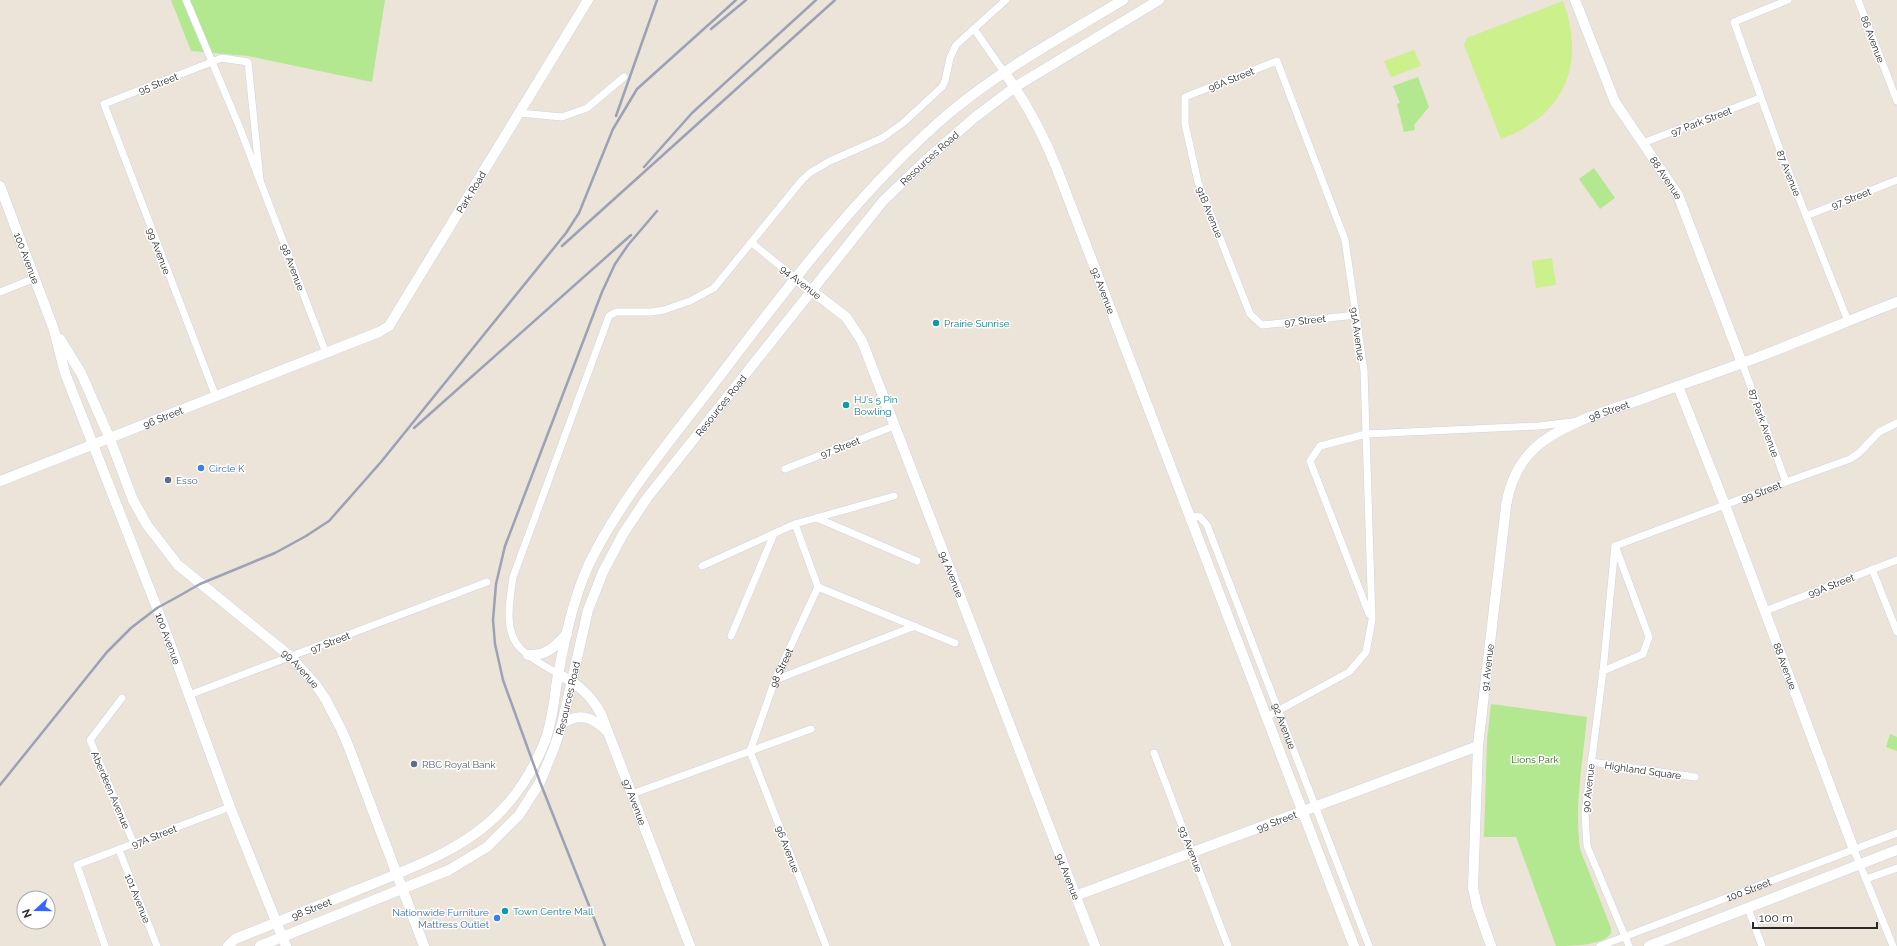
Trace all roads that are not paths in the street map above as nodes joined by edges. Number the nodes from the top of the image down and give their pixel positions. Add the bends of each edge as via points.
1 (186, 0) edge
2 (588, 0) edge
3 (1006, 0) edge
4 (1123, 0) edge
5 (1159, 0) edge
6 (1575, 0) edge
7 (1788, 0) edge
8 (1858, 0) edge
9 (974, 28) junction
10 (1277, 61) joint
11 (213, 62) junction
12 (1004, 72) junction
13 (624, 76) dead end
14 (1015, 87) junction
15 (1185, 97) joint
16 (1760, 98) junction
17 (1897, 101) edge
18 (104, 104) joint
19 (520, 112) junction
20 (1643, 143) junction
21 (260, 180) junction
22 (1897, 180) edge
23 (0, 186) edge
24 (1806, 216) junction
25 (752, 243) junction
26 (35, 278) junction
27 (795, 278) junction
28 (813, 291) junction
29 (0, 292) edge
30 (1897, 302) edge
31 (1356, 315) junction
32 (1257, 320) joint
33 (1848, 321) junction
34 (54, 330) junction
35 (326, 353) junction
36 (1742, 363) junction
37 (1678, 386) junction
38 (216, 397) junction
39 (1580, 421) junction
40 (1897, 423) edge
41 (894, 426) junction
42 (1366, 434) junction
43 (110, 439) junction
44 (93, 446) junction
45 (785, 469) dead end
46 (0, 481) edge
47 (1786, 482) junction
48 (894, 496) dead end
49 (1726, 505) junction
50 (1190, 516) junction
51 (817, 518) junction
52 (795, 524) junction
53 (774, 534) junction
54 (1615, 546) junction
55 (1897, 560) edge
56 (917, 561) dead end
57 (702, 566) dead end
58 (1872, 569) junction
59 (488, 582) dead end
60 (818, 586) junction
61 (1765, 611) junction
62 (1372, 620) junction
63 (915, 626) junction
64 (1897, 632) edge
65 (567, 634) junction
66 (731, 636) dead end
67 (955, 643) dead end
68 (528, 655) junction
69 (291, 657) junction
70 (1603, 671) junction
71 (558, 674) junction
72 (775, 680) junction
73 (572, 681) junction
74 (189, 695) junction
75 (122, 698) dead end
76 (1279, 711) junction
77 (1267, 717) junction
78 (562, 724) junction
79 (811, 729) dead end
80 (608, 731) junction
81 (1478, 746) junction
82 (750, 751) junction
83 (1154, 753) dead end
84 (1591, 762) junction
85 (1696, 777) dead end
86 (632, 794) junction
87 (1316, 806) junction
88 (230, 807) junction
89 (1302, 811) junction
90 (1897, 833) edge
91 (134, 844) junction
92 (119, 850) junction
93 (1854, 850) junction
94 (1897, 850) edge
95 (1192, 852) junction
96 (1860, 864) junction
97 (1897, 868) edge
98 (397, 874) junction
99 (1866, 880) junction
100 (402, 889) junction
101 (1075, 896) junction
102 (1748, 908) junction
103 (276, 922) junction
104 (1625, 936) junction
105 (284, 942) edge
106 (105, 946) edge
107 (157, 946) edge
108 (228, 946) edge
109 (260, 946) edge
110 (424, 946) edge
111 (690, 946) edge
112 (826, 946) edge
113 (1095, 946) edge
114 (1228, 946) edge
115 (1354, 946) edge
116 (1369, 946) edge
117 (1491, 946) edge
118 (1600, 946) edge
119 (1629, 946) edge
120 (1649, 946) edge
121 (1762, 946) edge
122 (1893, 946) edge

1 - 11 street, 98 Avenue
2 - 19 street, Park Road
3 - 9 street
4 - 12 street, Resources Road
5 - 14 street, Resources Road
6 - 20 street, 88 Avenue via 1615,102
7 - 16 street, 87 Avenue via 1734,22
8 - 17 street, 86 Avenue
9 - 12 street
9 - 25 street via 952,52 945,81 938,92 903,124 882,138 811,172
10 - 15 street, 96A Street
10 - 31 street, 91A Avenue via 1345,240
11 - 18 street, 95 Street
11 - 21 street, 98 Avenue
11 - 21 street, 98 Avenue via 222,58 248,62
12 - 14 street, 92 Avenue
12 - 27 street, Resources Road via 950,113 900,157
13 - 19 street via 587,108 562,117
14 - 28 street, Resources Road via 974,118 883,201 822,276
14 - 50 street, 92 Avenue via 1050,150
15 - 32 street, 91B Avenue via 1186,124 1198,182 1250,314
16 - 20 street, 97 Park Street
16 - 24 street, 87 Avenue
18 - 38 street, 99 Avenue
19 - 35 street, Park Road via 389,326
20 - 36 street, 88 Avenue via 1678,195
21 - 35 street, 98 Avenue
22 - 24 street, 97 Street
23 - 26 street, 100 Avenue
24 - 33 street, 87 Avenue
25 - 27 street, 94 Avenue
25 - 68 street via 720,283 702,295 664,310 616,312 609,316 513,577 510,625 517,644
26 - 29 street
26 - 34 street, 100 Avenue
27 - 28 street, 94 Avenue
27 - 65 street, Resources Road via 616,515 588,568
28 - 41 street, 94 Avenue via 846,317 855,329 862,341
28 - 73 street, Resources Road via 647,498 623,534 595,590 584,624
30 - 33 street, 98 Street
31 - 32 street, 97 Street via 1262,325
31 - 42 street, 91A Avenue via 1364,371
33 - 36 street, 98 Street
34 - 43 street, 100 Avenue via 81,373
34 - 44 street, 100 Avenue via 65,373
35 - 38 street, 96 Street
36 - 37 street, 98 Street
36 - 47 street, 87 Park Avenue
37 - 39 street, 98 Street
37 - 49 street, 88 Avenue
38 - 43 street, 96 Street
39 - 42 street, 98 Street via 1539,426
39 - 81 street, 91 Avenue via 1556,433 1530,452 1514,476 1509,489
40 - 47 street, 99 Street via 1878,432 1850,459
41 - 45 street, 97 Street
41 - 101 street, 94 Avenue
42 - 62 street, 91A Avenue
42 - 62 street, 98 Street via 1320,446 1310,461
43 - 44 street, 96 Street
43 - 69 street, 99 Avenue via 133,500 163,547 178,565 200,584
44 - 46 street, 96 Street
44 - 74 street, 100 Avenue
47 - 49 street, 99 Street
48 - 51 street
49 - 54 street, 99 Street
49 - 61 street, 88 Avenue
50 - 76 street, 92 Avenue via 1200,517 1207,525
50 - 77 street, 92 Avenue
51 - 52 street
51 - 56 street
52 - 53 street
52 - 60 street
53 - 57 street
53 - 66 street
54 - 70 street, 90 Avenue
54 - 70 street via 1649,637 1643,654
55 - 58 street, 99A Street
58 - 61 street, 99A Street
58 - 64 street
59 - 69 street, 97 Street
60 - 63 street
60 - 72 street, 98 Street
61 - 93 street, 88 Avenue
62 - 76 street, 91A Avenue via 1366,652 1349,672
63 - 67 street
63 - 72 street
65 - 68 street via 546,653
65 - 71 street, Resources Road
68 - 71 street
69 - 74 street, 97 Street
69 - 98 street, 99 Avenue via 316,685 341,729
70 - 84 street, 90 Avenue
71 - 73 street, 97 Avenue
71 - 98 street, Resources Road via 545,740 518,791 477,833
72 - 82 street, 98 Street
73 - 78 street, Resources Road
73 - 80 street, 97 Avenue via 593,700
74 - 88 street, 100 Avenue
75 - 91 street, Aberdeen Avenue via 90,740
76 - 77 street, 91A Avenue
76 - 87 street, 92 Avenue
77 - 89 street, 92 Avenue
78 - 80 street via 582,716 596,721
78 - 100 street, Resources Road via 540,782 509,826 487,847 449,870
79 - 82 street
80 - 86 street, 97 Avenue
81 - 87 street, 99 Street
81 - 117 street, 91 Avenue via 1473,888
82 - 86 street
82 - 112 street, 96 Avenue
83 - 95 street, 93 Avenue
84 - 85 street, Highland Square
84 - 104 street, 90 Avenue via 1584,813 1587,846
86 - 111 street, 97 Avenue
87 - 89 street, 99 Street
87 - 116 street, 92 Avenue
88 - 91 street, 97A Street
88 - 103 street, 100 Avenue
89 - 95 street, 99 Street
89 - 115 street, 92 Avenue
90 - 93 street, 100 Street
91 - 92 street, 97A Street
92 - 106 street, 97A Street via 77,865
92 - 107 street, 101 Avenue
93 - 96 street, 88 Avenue
93 - 104 street, 100 Street
94 - 96 street, 100 Street
95 - 101 street, 99 Street
95 - 114 street, 93 Avenue
96 - 99 street, 88 Avenue
96 - 102 street, 100 Street
97 - 99 street
98 - 100 street, 99 Avenue
98 - 103 street, 98 Street
99 - 122 street, 88 Avenue
100 - 105 street, 98 Street
100 - 110 street, 99 Avenue
101 - 113 street, 94 Avenue
102 - 120 street, 100 Street
102 - 121 street
103 - 105 street, 100 Avenue
103 - 108 street, 98 Street via 235,939
104 - 118 street, 100 Street
104 - 119 street, 90 Avenue
105 - 109 street, 98 Street

